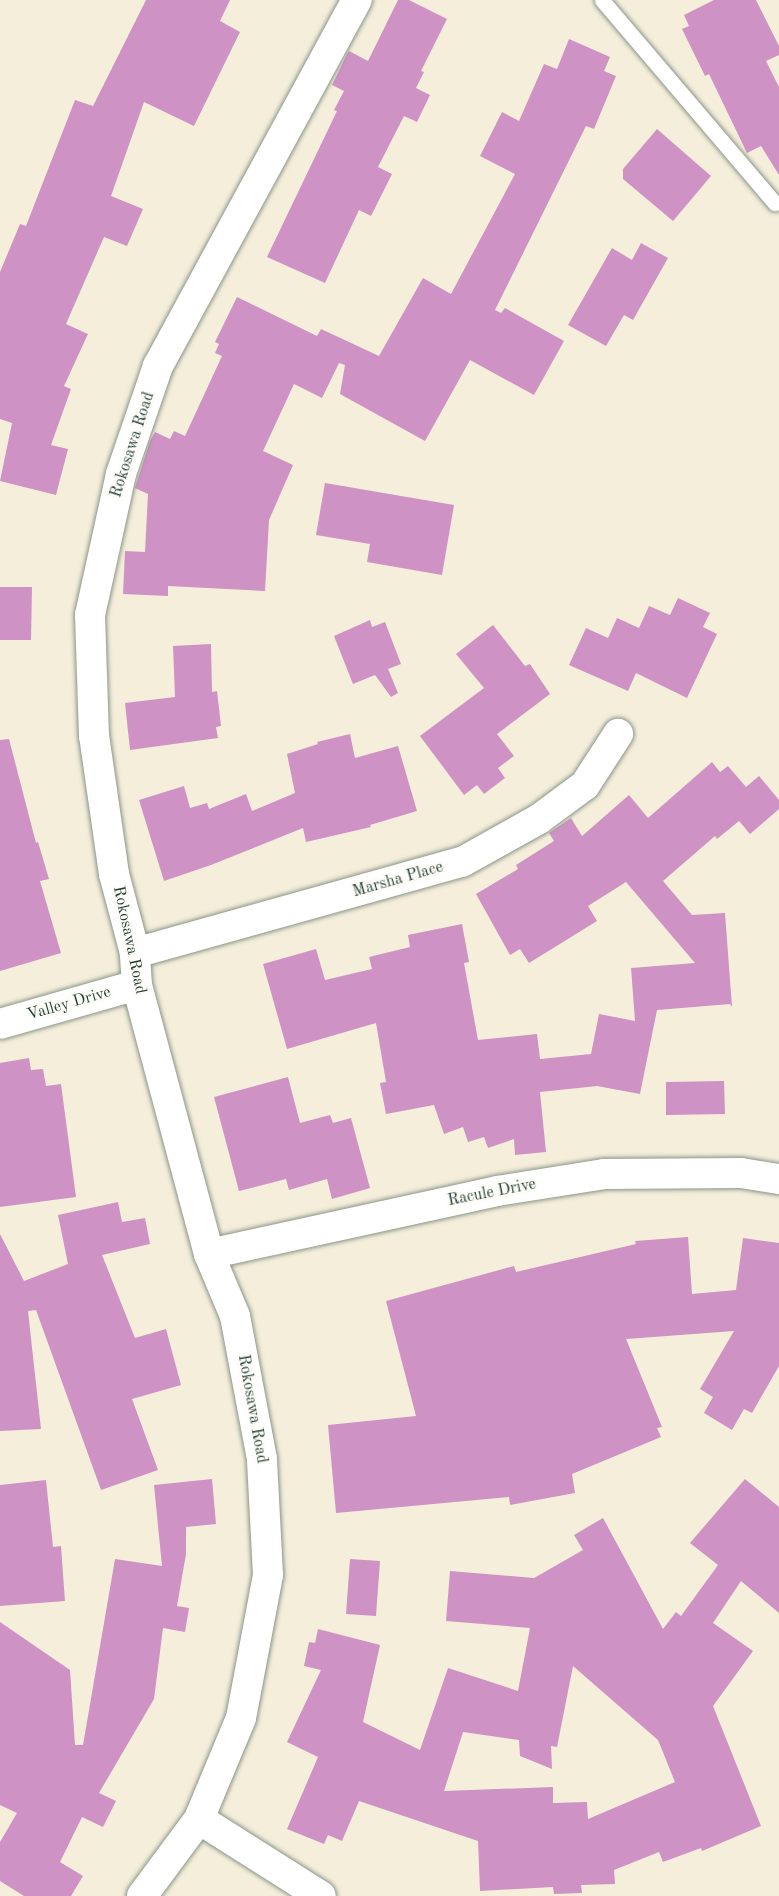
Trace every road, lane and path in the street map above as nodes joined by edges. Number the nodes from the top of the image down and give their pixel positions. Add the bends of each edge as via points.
1 (357, 0) edge
2 (602, 0) edge
3 (775, 203) dead end
4 (618, 734) dead end
5 (135, 954) junction
6 (137, 985) junction
7 (0, 1024) edge
8 (779, 1179) edge
9 (209, 1254) junction
10 (199, 1819) junction
11 (142, 1896) edge
12 (321, 1896) edge

1 - 5 street, Rokosawa Road via 158,366 121,474 90,615 94,736 114,874
2 - 3 lane
4 - 5 street, Marsha Place via 585,785 538,819 462,862
5 - 6 street, Rokosawa Road
6 - 7 street, Valley Drive
6 - 9 street, Rokosawa Road
8 - 9 street, Racule Drive via 741,1173 604,1174 497,1191
9 - 10 street, Rokosawa Road via 235,1316 262,1459 268,1575 241,1718
10 - 11 street, Rokosawa Road
10 - 12 street

